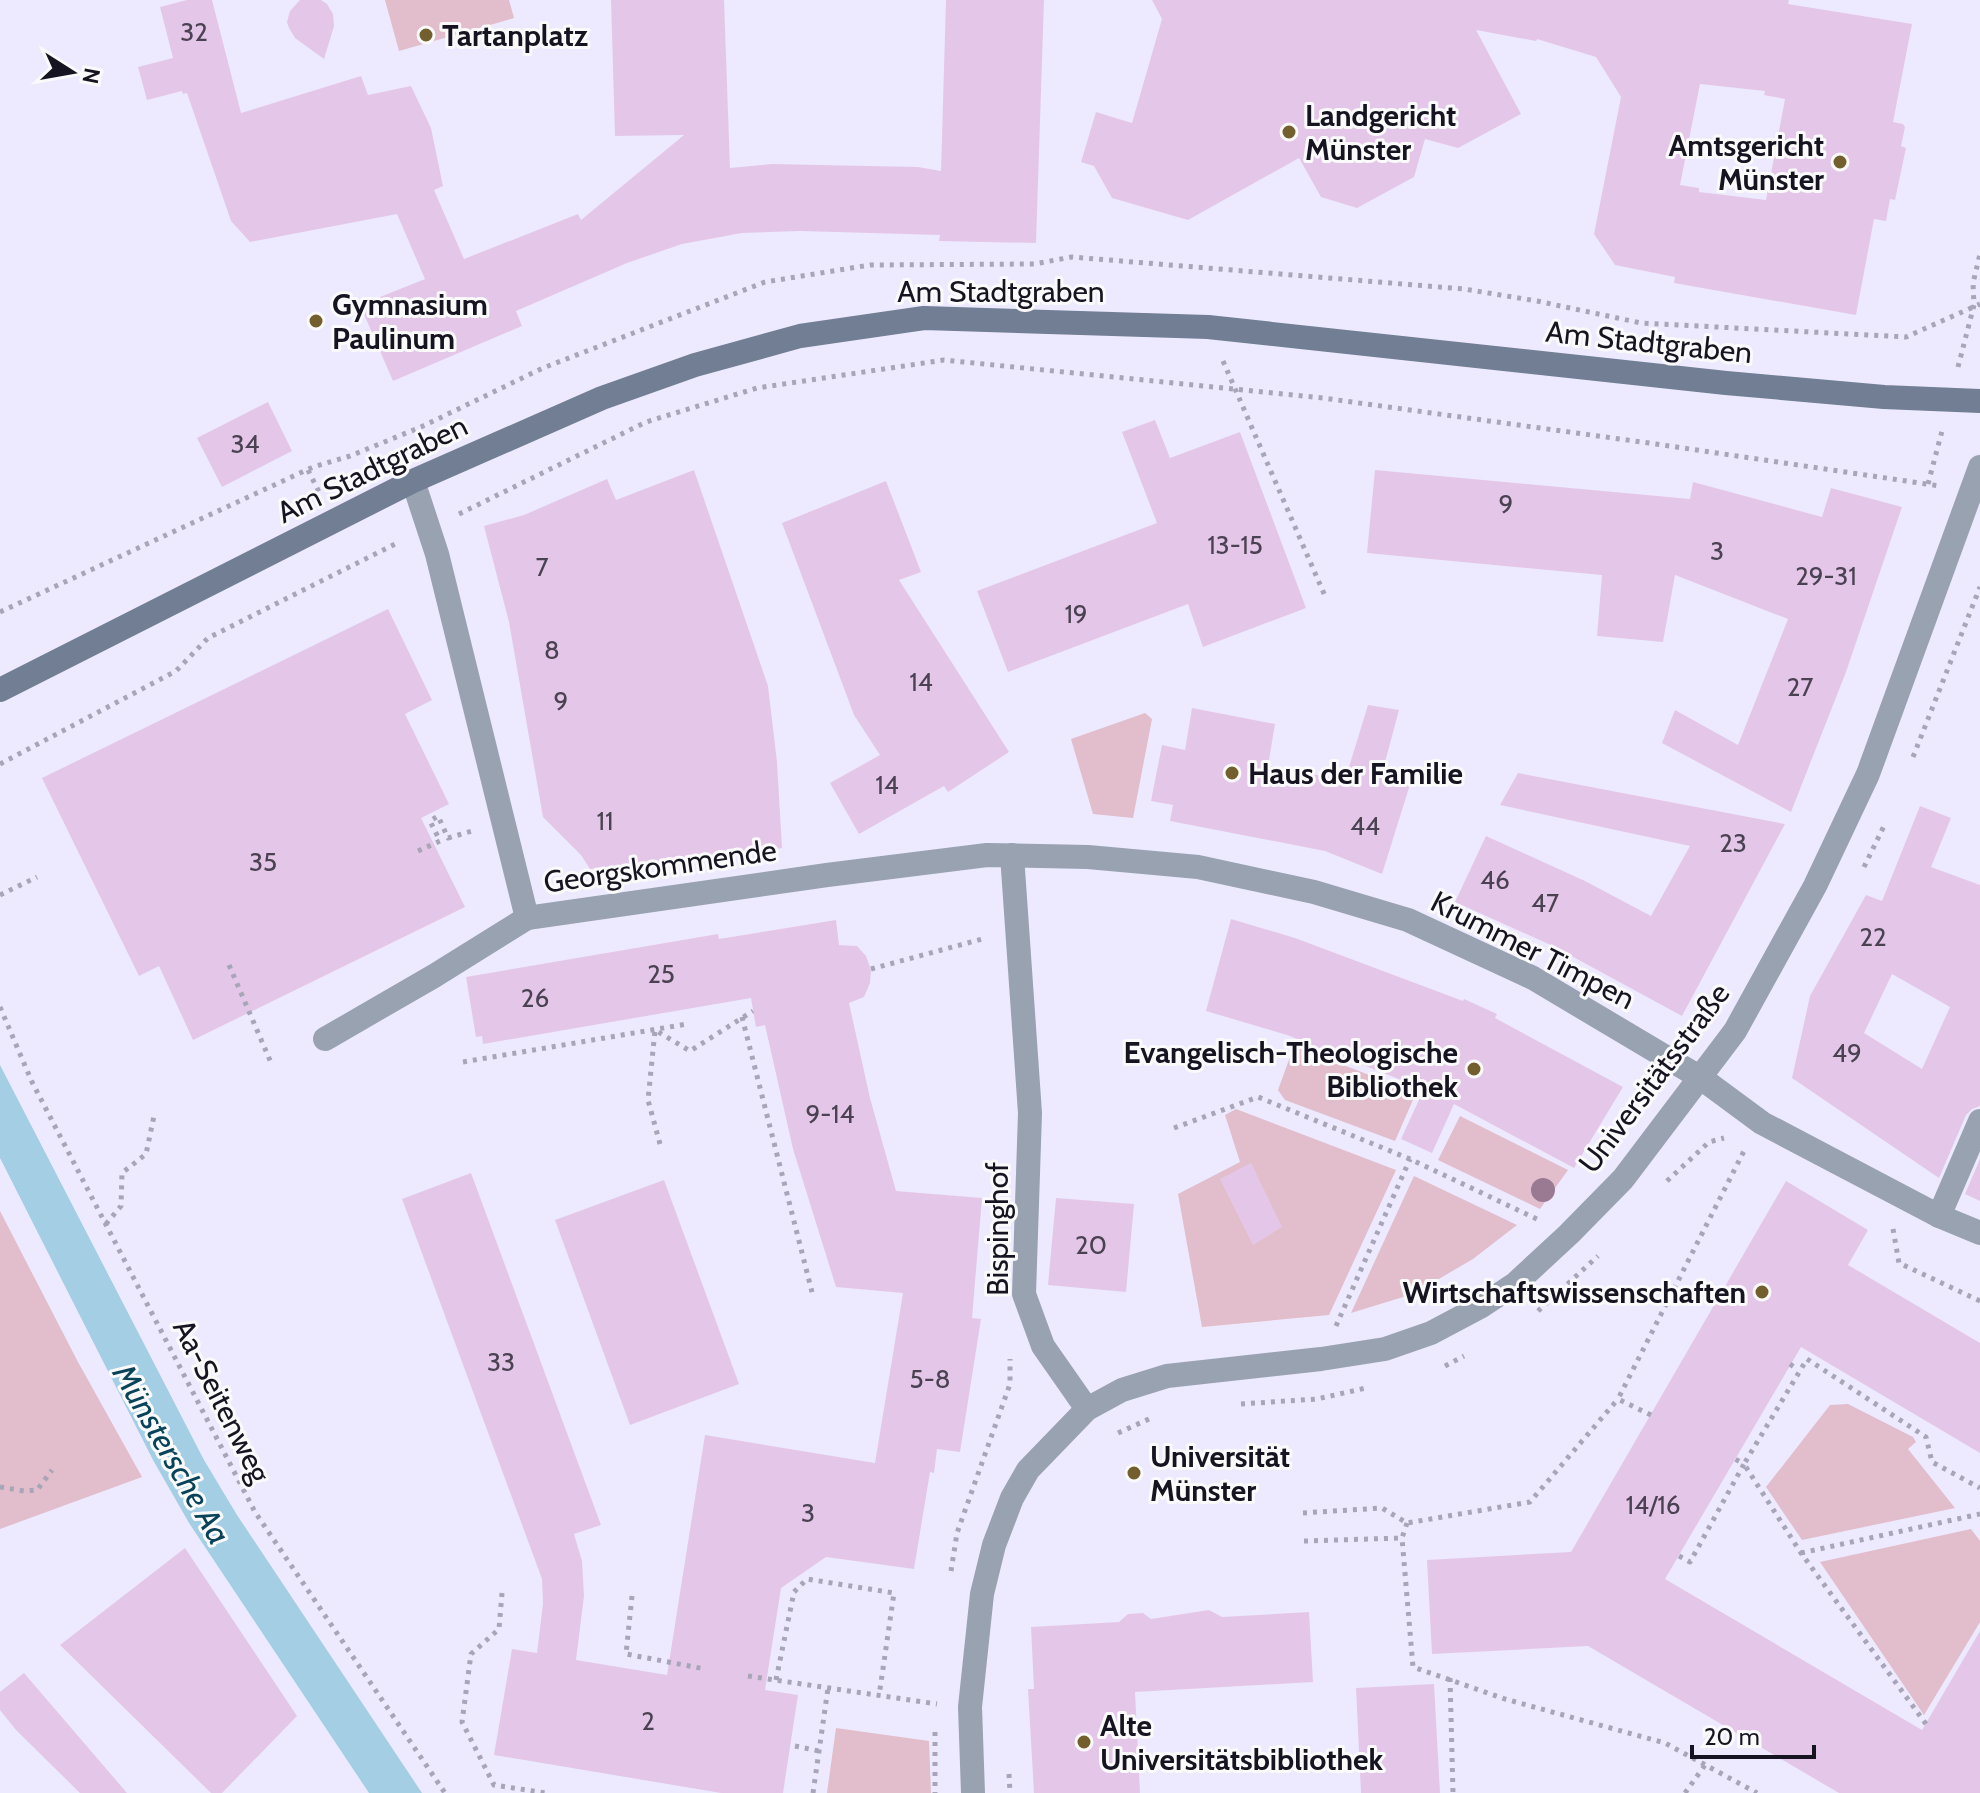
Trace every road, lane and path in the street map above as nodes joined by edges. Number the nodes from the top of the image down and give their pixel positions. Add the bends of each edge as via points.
1 (1980, 254) edge
2 (1977, 305) edge
3 (1208, 327) junction
4 (1235, 389) junction
5 (1980, 401) edge
6 (1980, 467) edge
7 (413, 481) junction
8 (1972, 492) junction
9 (428, 528) junction
10 (1325, 596) dead end
11 (0, 690) edge
12 (0, 764) edge
13 (448, 838) dead end
14 (418, 851) dead end
15 (1012, 855) junction
16 (37, 877) dead end
17 (0, 895) edge
18 (527, 918) junction
19 (996, 936) dead end
20 (229, 965) dead end
21 (871, 969) dead end
22 (0, 1007) edge
23 (753, 1011) dead end
24 (742, 1017) junction
25 (687, 1024) dead end
26 (655, 1030) junction
27 (325, 1039) dead end
28 (463, 1062) dead end
29 (272, 1065) dead end
30 (1701, 1078) junction
31 (154, 1116) dead end
32 (1980, 1121) edge
33 (1174, 1128) dead end
34 (660, 1144) dead end
35 (1746, 1148) junction
36 (1759, 1155) dead end
37 (1410, 1159) junction
38 (1658, 1188) dead end
39 (1939, 1216) junction
40 (106, 1224) junction
41 (1893, 1225) dead end
42 (1980, 1233) edge
43 (1569, 1234) junction
44 (1607, 1246) dead end
45 (813, 1296) dead end
46 (1980, 1301) edge
47 (1532, 1315) dead end
48 (1010, 1353) dead end
49 (1466, 1356) dead end
50 (1321, 1359) junction
51 (1790, 1364) dead end
52 (1439, 1368) dead end
53 (1798, 1370) junction
54 (1372, 1387) dead end
55 (1618, 1399) junction
56 (1240, 1404) dead end
57 (1087, 1409) junction
58 (1651, 1415) dead end
59 (1156, 1416) dead end
60 (1110, 1437) dead end
61 (1735, 1459) dead end
62 (1744, 1464) junction
63 (52, 1470) dead end
64 (0, 1487) edge
65 (1980, 1488) edge
66 (1303, 1513) dead end
67 (1980, 1514) edge
68 (1407, 1523) junction
69 (1402, 1538) junction
70 (1304, 1541) dead end
71 (1801, 1553) junction
72 (1679, 1556) dead end
73 (950, 1573) dead end
74 (502, 1593) dead end
75 (632, 1596) dead end
76 (705, 1669) dead end
77 (748, 1676) dead end
78 (1450, 1678) junction
79 (776, 1680) junction
80 (828, 1688) junction
81 (937, 1689) dead end
82 (879, 1696) junction
83 (936, 1704) junction
84 (1926, 1724) dead end
85 (795, 1746) dead end
86 (819, 1751) junction
87 (1705, 1765) junction
88 (1008, 1766) dead end
89 (445, 1793) edge
90 (546, 1793) edge
91 (813, 1793) edge
92 (935, 1793) edge
93 (973, 1793) edge
94 (1010, 1793) edge
95 (1453, 1793) edge
96 (1685, 1793) edge
97 (1757, 1793) edge

1 - 2 path via 1973,283
3 - 4 path
3 - 5 main road, Am Stadtgraben via 1726,383
3 - 7 main road, Am Stadtgraben via 924,318 800,336 602,398
4 - 8 path
4 - 9 path via 944,360 838,374 757,388 646,422
4 - 10 path
6 - 8 street, Universitätsstraße
7 - 9 street, Georgskommende
7 - 11 main road, Am Stadtgraben
8 - 30 street, Universitätsstraße via 1868,774 1788,940
9 - 12 path via 208,638 176,671
9 - 18 street, Georgskommende
13 - 14 path via 438,816 430,821 440,841
15 - 18 street, Georgskommende
15 - 30 street, Krummer Timpen via 1198,867 1314,892 1408,920 1533,978
15 - 57 street, Bispinghof via 1030,1113 1024,1294 1043,1346
16 - 17 path
18 - 27 street
19 - 21 path
20 - 29 path
22 - 40 path, Aa-Seitenweg via 32,1082
23 - 24 path
24 - 26 path via 690,1051
24 - 45 path
25 - 26 path
26 - 28 path
26 - 34 path via 648,1100
30 - 39 street, Krummer Timpen via 1762,1123
30 - 43 street, Universitätsstraße via 1623,1179
31 - 40 path via 146,1154 122,1173 121,1206
32 - 39 street
33 - 37 path via 1258,1097
35 - 36 path
35 - 38 path via 1722,1137 1709,1142
35 - 55 path
37 - 43 path
37 - 50 path
39 - 42 street, Krummer Timpen
40 - 89 path, Aa-Seitenweg via 255,1512
41 - 46 path via 1899,1263
43 - 50 street, Universitätsstraße via 1515,1284 1431,1333 1385,1349
44 - 47 path
48 - 73 path via 1010,1384 957,1533
49 - 52 path
50 - 57 street, Universitätsstraße via 1167,1376 1122,1390
51 - 53 path
53 - 62 path
53 - 65 path via 1807,1359 1926,1437 1932,1462
54 - 56 path via 1317,1399
55 - 58 path
55 - 68 path via 1530,1502
57 - 93 street via 1028,1470 994,1545 982,1594 970,1707
59 - 60 path
61 - 62 path
62 - 71 path
62 - 72 path via 1690,1562
63 - 64 path via 37,1490
66 - 68 path via 1382,1508
67 - 71 path
68 - 69 path
69 - 70 path
69 - 78 path via 1413,1667
71 - 84 path
74 - 90 path via 499,1629 471,1654 462,1722 494,1785
75 - 76 path via 626,1654
77 - 79 path
78 - 87 path via 1505,1699 1665,1743
78 - 95 path
79 - 80 path
79 - 82 path via 794,1592 807,1579 894,1593
80 - 82 path
80 - 86 path
81 - 83 path
82 - 83 path
83 - 92 path
85 - 86 path
86 - 91 path
87 - 96 path
87 - 97 path
88 - 94 path

